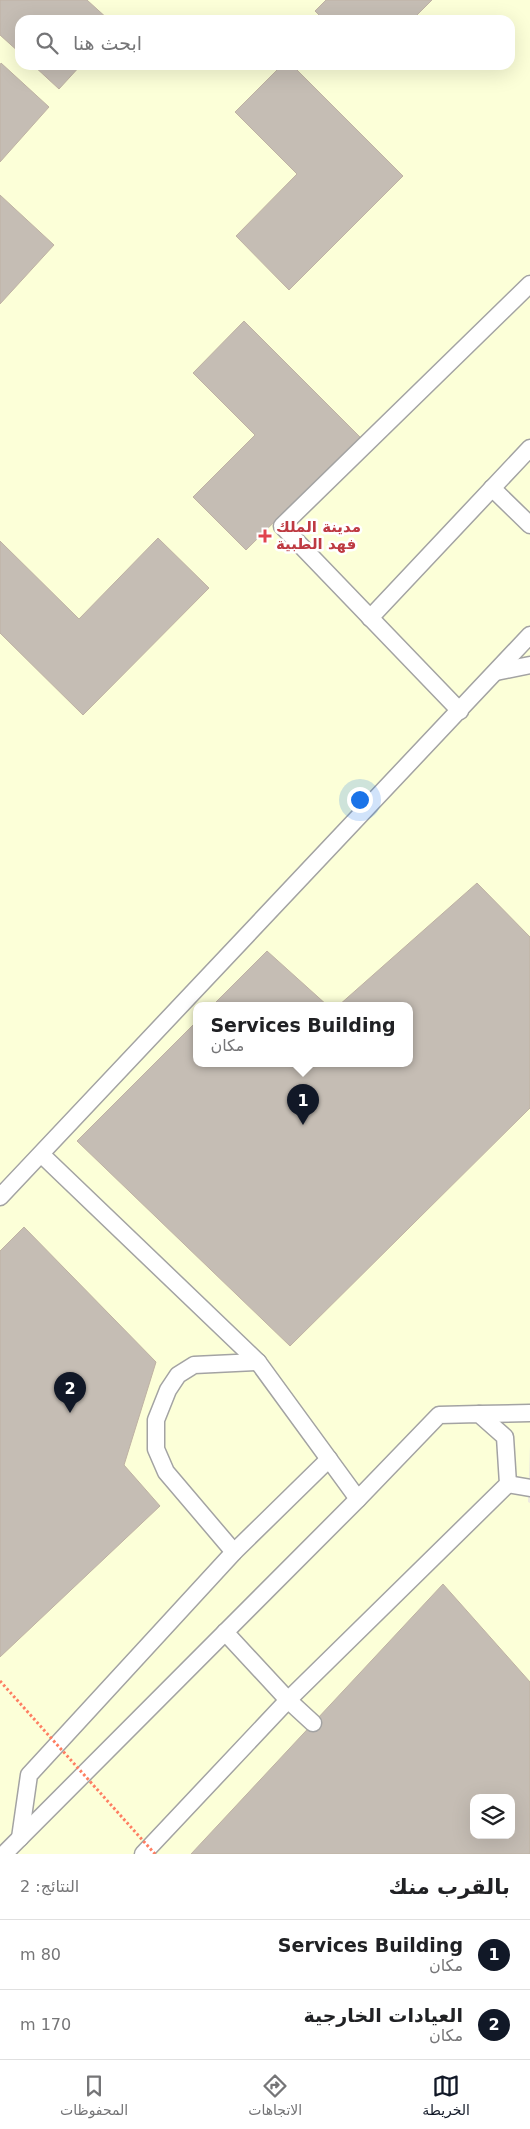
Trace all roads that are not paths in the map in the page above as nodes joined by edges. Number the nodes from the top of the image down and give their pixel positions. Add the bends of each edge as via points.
1 (530, 284) edge
2 (530, 448) edge
3 (492, 488) junction
4 (530, 525) edge
5 (370, 618) junction
6 (530, 635) edge
7 (530, 666) edge
8 (496, 672) junction
9 (460, 711) junction
10 (41, 1154) junction
11 (0, 1197) edge
12 (258, 1362) junction
13 (530, 1413) edge
14 (479, 1414) junction
15 (329, 1459) junction
16 (508, 1484) junction
17 (530, 1488) edge
18 (358, 1499) junction
19 (234, 1552) junction
20 (225, 1632) junction
21 (288, 1700) junction
22 (313, 1723) dead end
23 (20, 1838) junction
24 (4, 1854) edge
25 (143, 1854) edge

1 - 5 lane via 282,526
2 - 3 lane
3 - 4 lane
3 - 5 lane
5 - 9 lane
6 - 8 lane
7 - 8 lane
8 - 9 lane
9 - 10 lane
10 - 11 lane
10 - 12 lane
12 - 15 lane
12 - 19 lane via 194,1365 178,1375 156,1420 156,1449 166,1472
13 - 14 lane
14 - 16 lane via 505,1437
14 - 18 lane via 439,1415
15 - 18 lane
15 - 19 lane
16 - 17 lane
16 - 21 lane
18 - 20 lane
19 - 23 lane via 29,1775
20 - 21 lane
20 - 23 lane
21 - 22 lane
21 - 25 lane
23 - 24 lane

